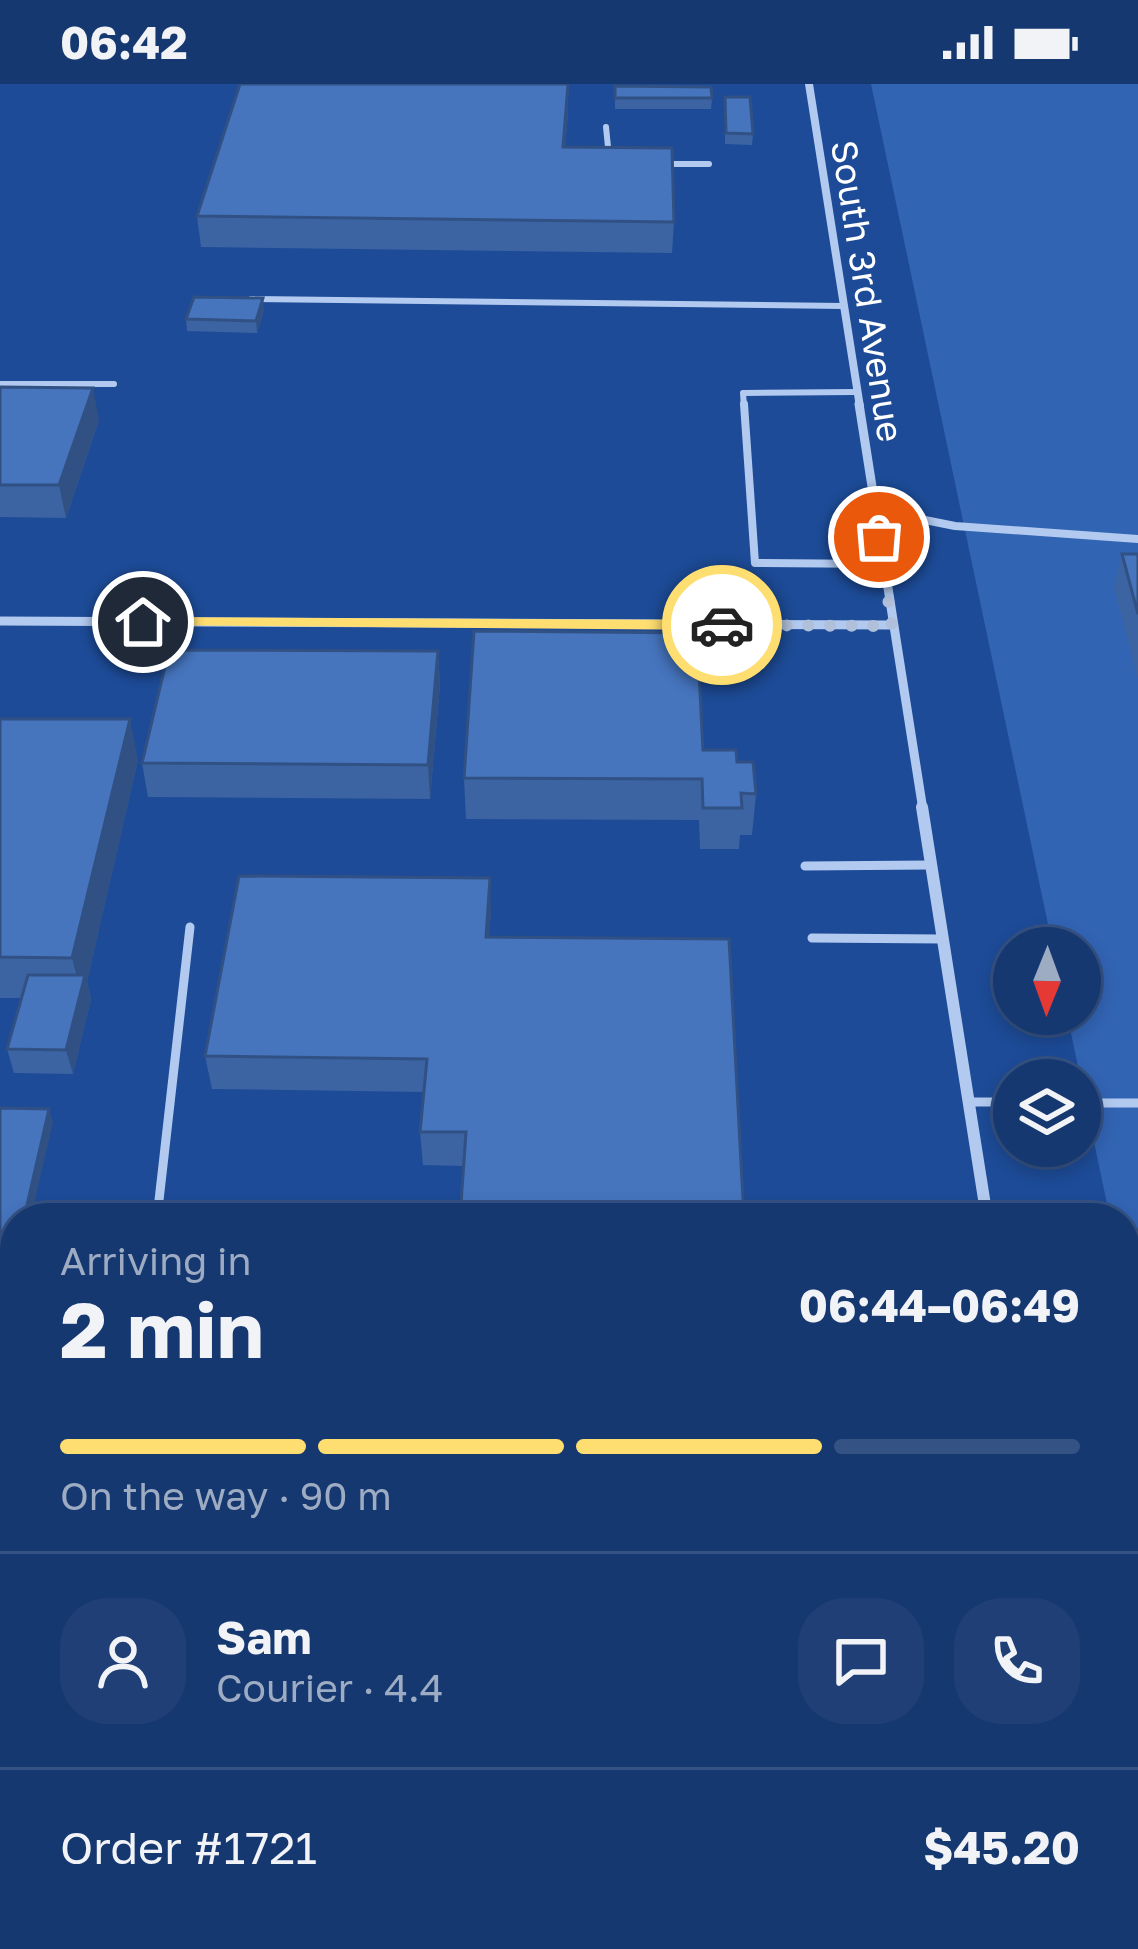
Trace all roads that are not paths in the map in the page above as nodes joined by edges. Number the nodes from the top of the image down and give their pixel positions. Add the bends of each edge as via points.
1 (808, 84) edge
2 (606, 127) dead end
3 (628, 164) edge
4 (647, 164) edge
5 (710, 164) dead end
6 (240, 299) edge
7 (843, 306) junction
8 (0, 384) edge
9 (114, 384) dead end
10 (856, 392) junction
11 (875, 510) junction
12 (1138, 539) edge
13 (883, 564) junction
14 (0, 621) edge
15 (892, 626) junction
16 (930, 865) junction
17 (806, 866) dead end
18 (190, 927) dead end
19 (812, 938) dead end
20 (942, 939) junction
21 (968, 1102) junction
22 (993, 1102) edge
23 (1101, 1102) edge
24 (1138, 1102) edge
25 (160, 1203) edge
26 (985, 1203) edge

1 - 7 street, South 3rd Avenue
2 - 3 lane via 608,157
4 - 5 lane
6 - 7 lane
7 - 10 street, South 3rd Avenue
8 - 9 lane
10 - 11 street, South 3rd Avenue
10 - 13 lane via 743,393 755,563
11 - 12 lane via 955,526
11 - 13 street, South 3rd Avenue
13 - 15 street, South 3rd Avenue
14 - 15 street
15 - 16 street, South 3rd Avenue
16 - 17 lane
16 - 20 street, South 3rd Avenue
18 - 25 lane
19 - 20 lane
20 - 21 street, South 3rd Avenue
21 - 22 lane
21 - 26 street, South 3rd Avenue
23 - 24 lane

